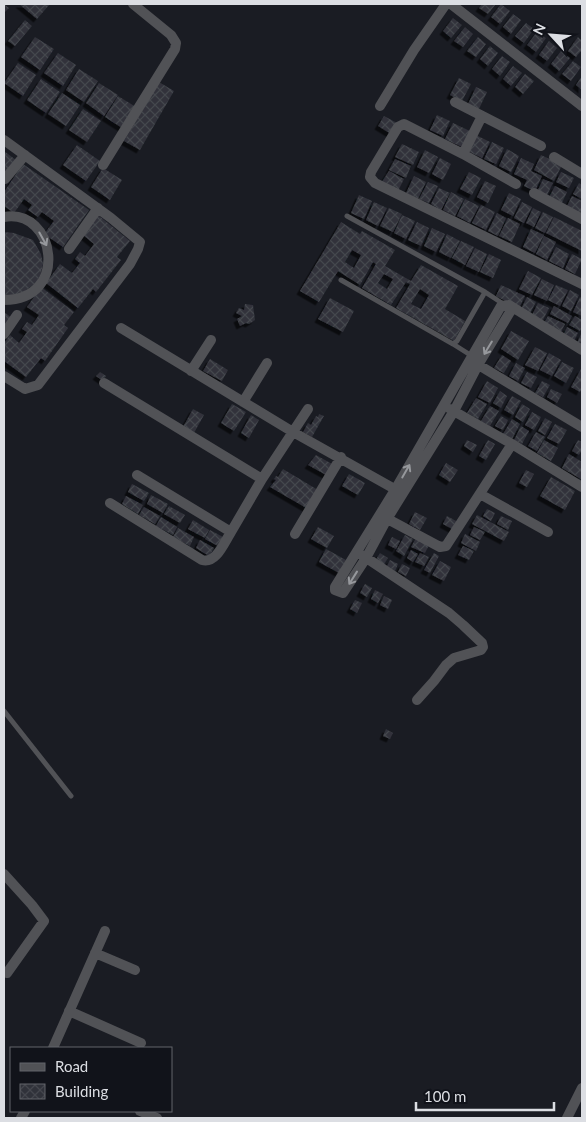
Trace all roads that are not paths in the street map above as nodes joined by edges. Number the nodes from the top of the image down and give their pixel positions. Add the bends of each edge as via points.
1 (133, 4) edge
2 (446, 4) edge
3 (451, 4) edge
4 (455, 102) dead end
5 (380, 106) dead end
6 (582, 106) edge
7 (482, 116) junction
8 (4, 140) edge
9 (541, 146) dead end
10 (463, 154) junction
11 (25, 155) junction
12 (554, 157) dead end
13 (103, 166) dead end
14 (582, 174) edge
15 (5, 179) dead end
16 (516, 184) dead end
17 (534, 193) dead end
18 (98, 208) junction
19 (346, 216) dead end
20 (4, 217) edge
21 (582, 219) edge
22 (70, 249) dead end
23 (341, 280) dead end
24 (582, 284) edge
25 (485, 292) junction
26 (4, 300) edge
27 (505, 306) junction
28 (17, 315) dead end
29 (121, 328) dead end
30 (4, 334) edge
31 (211, 340) dead end
32 (453, 344) junction
33 (582, 350) edge
34 (473, 360) junction
35 (267, 364) dead end
36 (191, 371) junction
37 (4, 376) edge
38 (104, 383) dead end
39 (243, 402) junction
40 (444, 405) junction
41 (308, 409) dead end
42 (454, 412) junction
43 (582, 428) edge
44 (293, 432) junction
45 (512, 444) junction
46 (341, 457) junction
47 (137, 475) dead end
48 (262, 479) junction
49 (582, 487) edge
50 (400, 491) junction
51 (480, 494) junction
52 (110, 503) dead end
53 (383, 516) junction
54 (230, 532) junction
55 (548, 532) dead end
56 (295, 534) dead end
57 (357, 551) junction
58 (366, 558) junction
59 (417, 700) dead end
60 (4, 711) edge
61 (71, 796) dead end
62 (4, 874) edge
63 (105, 931) dead end
64 (95, 953) junction
65 (134, 970) dead end
66 (4, 972) edge
67 (69, 1011) junction
68 (141, 1043) dead end
69 (52, 1047) edge
70 (582, 1088) edge
71 (142, 1112) edge
72 (157, 1118) edge
73 (567, 1118) edge

1 - 13 street via 171,35 176,43 175,49
2 - 5 street
3 - 6 street
4 - 7 street
7 - 9 street
7 - 10 street
8 - 11 street
10 - 16 street
10 - 24 street via 404,124 398,126 370,177 374,183
11 - 15 street
11 - 18 street
12 - 14 street
17 - 21 street
18 - 22 street
18 - 37 street via 140,242 130,264 38,385 25,389
19 - 25 lane
20 -> 26 street via 21,218 33,225 43,235 49,261 39,286 28,295
23 - 32 lane
25 - 27 lane
25 - 32 lane
27 - 33 street
27 - 34 street
28 - 30 street
29 - 36 street
31 - 36 street
32 - 34 lane
34 - 40 street
34 - 42 street
34 - 43 street
35 - 39 street
36 - 39 street
38 - 48 street
39 - 44 street
40 - 42 street
50 -> 40 street
41 - 44 street
42 - 45 street
42 - 50 street
44 - 46 street
44 - 48 street
45 - 49 street
45 - 51 street
46 - 50 street
46 - 56 street
47 - 54 street
48 - 54 street
50 - 53 street
51 - 53 street via 443,548
51 - 55 street
52 - 54 street via 206,562 213,559
53 - 57 street
53 - 58 street
57 - 58 street
58 -> 57 street via 343,593 335,590
58 - 59 street via 463,625 482,643 481,650 450,661
60 - 61 lane
62 - 66 street via 44,921 7,973
63 - 64 street
64 - 65 street
64 - 67 street
67 - 68 street
67 - 69 street
70 - 73 street
71 - 72 street

